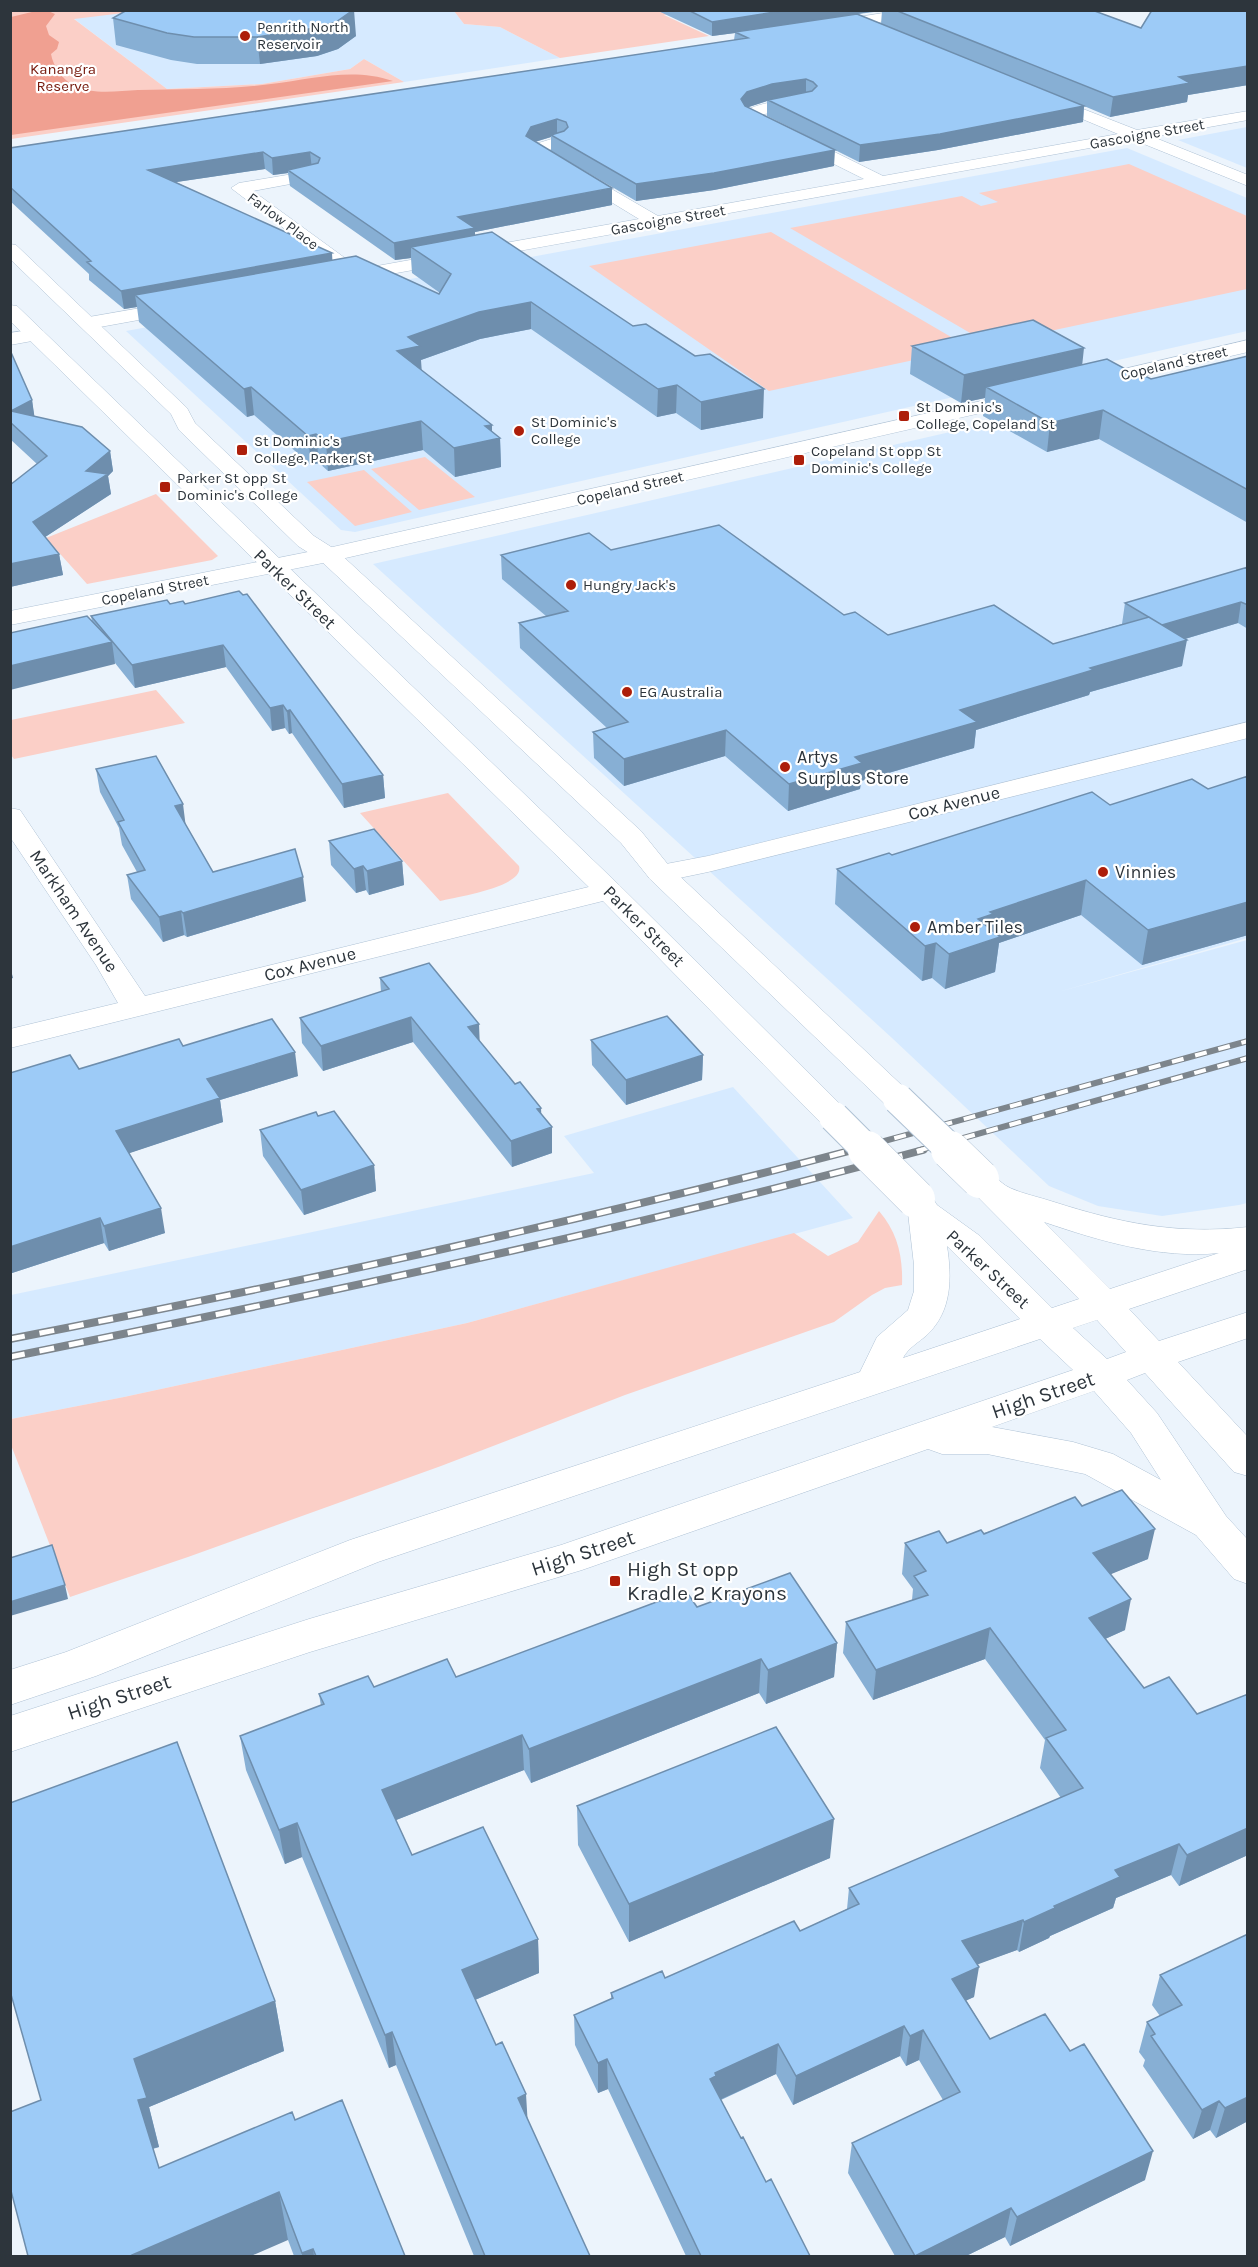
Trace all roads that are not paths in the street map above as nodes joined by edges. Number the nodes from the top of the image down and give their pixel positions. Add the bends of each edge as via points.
1 (932, 10) edge
2 (857, 22) junction
3 (812, 28) edge
4 (889, 35) edge
5 (1029, 92) edge
6 (806, 102) edge
7 (1248, 116) edge
8 (1137, 136) junction
9 (558, 142) edge
10 (311, 176) edge
11 (883, 182) junction
12 (1248, 182) edge
13 (656, 222) junction
14 (10, 249) edge
15 (356, 275) junction
16 (321, 282) edge
17 (193, 305) edge
18 (10, 310) edge
19 (89, 323) junction
20 (36, 335) junction
21 (10, 339) edge
22 (1248, 346) edge
23 (1063, 388) edge
24 (1040, 394) edge
25 (327, 555) junction
26 (272, 567) junction
27 (10, 618) edge
28 (1248, 730) edge
29 (10, 816) edge
30 (660, 873) junction
31 (609, 891) junction
32 (136, 1007) junction
33 (10, 1039) edge
34 (988, 1187) junction
35 (920, 1206) junction
36 (1248, 1238) edge
37 (1248, 1256) edge
38 (1104, 1304) junction
39 (1046, 1323) junction
40 (1248, 1324) edge
41 (1150, 1356) junction
42 (1101, 1375) junction
43 (875, 1381) junction
44 (906, 1443) junction
45 (1248, 1462) edge
46 (1212, 1527) junction
47 (1248, 1568) edge
48 (10, 1688) edge
49 (10, 1734) edge

1 - 2 main road
2 - 3 main road
2 - 4 main road
5 - 8 main road
6 - 11 main road via 750,114
7 - 8 main road, Gascoigne Street
8 - 11 main road, Gascoigne Street
8 - 12 main road
9 - 13 main road via 545,144 537,152
10 - 15 main road, Farlow Place via 239,188
11 - 13 main road, Gascoigne Street
13 - 15 main road, Gascoigne Street
14 - 19 main road
15 - 16 main road, Gascoigne Street
17 - 19 main road
18 - 20 main road, Parker Street
19 - 25 main road via 180,412 186,426 306,541
20 - 21 main road
20 - 26 main road, Parker Street
22 - 23 main road, Copeland Street
24 - 25 main road, Copeland Street
25 - 26 main road, Copeland Street
25 - 30 main road via 631,837
26 - 27 main road, Copeland Street
26 - 31 main road, Parker Street
28 - 30 main road, Cox Avenue
29 - 32 main road, Markham Avenue
30 - 34 main road, bridge
31 - 32 main road, Cox Avenue
31 - 35 main road, Parker Street, bridge
32 - 33 main road, Cox Avenue
34 - 36 main road via 1077,1221 1153,1241 1194,1244
34 - 38 main road
35 - 39 main road, Parker Street via 968,1244
35 - 43 main road via 933,1276 931,1296 913,1329 891,1345
37 - 38 main road
38 - 39 main road
38 - 41 main road
39 - 42 main road, Parker Street
39 - 43 main road
40 - 41 main road, High Street
41 - 42 main road, High Street
41 - 45 main road
42 - 44 main road, High Street
42 - 46 main road, Parker Street via 1144,1423
43 - 48 main road via 363,1551 81,1664
44 - 46 main road via 987,1440 1073,1456 1099,1464
44 - 49 main road, High Street via 568,1559 309,1636
46 - 47 main road, Parker Street

